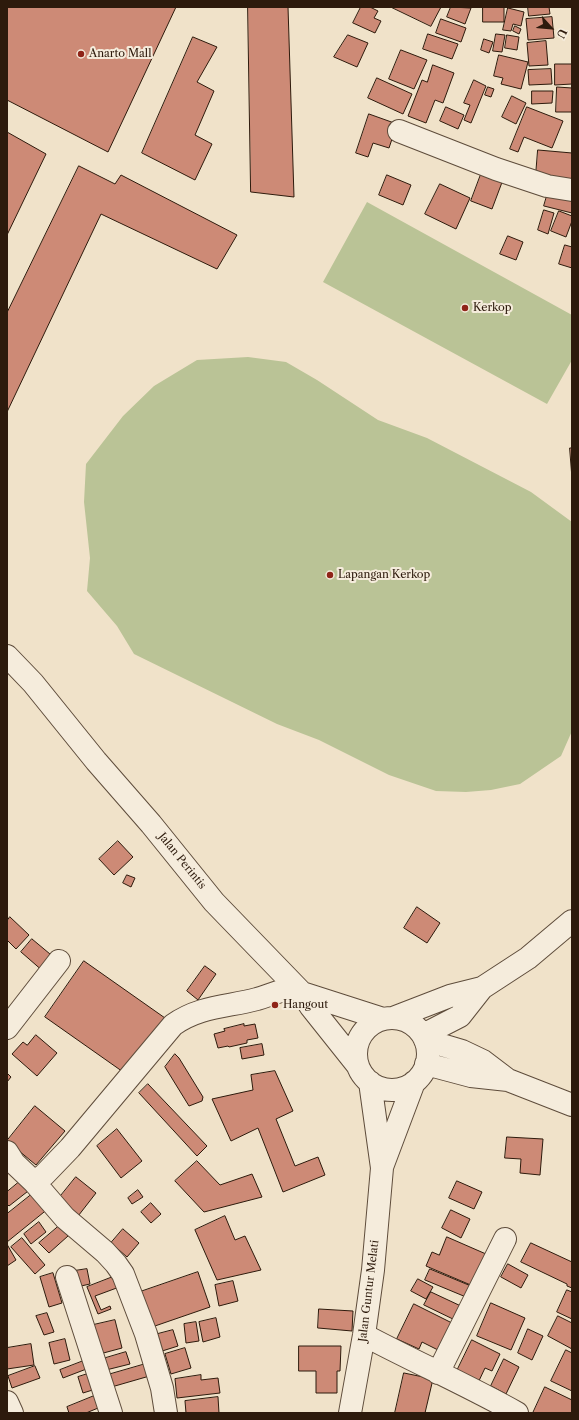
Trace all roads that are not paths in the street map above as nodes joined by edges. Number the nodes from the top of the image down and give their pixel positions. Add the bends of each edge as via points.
1 (399, 131) dead end
2 (572, 190) edge
3 (7, 656) edge
4 (572, 921) edge
5 (59, 961) dead end
6 (482, 988) junction
7 (299, 989) junction
8 (11, 1013) edge
9 (388, 1018) junction
10 (424, 1037) junction
11 (426, 1064) junction
12 (364, 1074) junction
13 (508, 1080) junction
14 (414, 1082) junction
15 (572, 1105) edge
16 (7, 1152) edge
17 (382, 1168) junction
18 (34, 1182) junction
19 (505, 1239) dead end
20 (67, 1277) dead end
21 (364, 1335) junction
22 (438, 1373) junction
23 (7, 1402) edge
24 (12, 1413) edge
25 (111, 1413) edge
26 (166, 1413) edge
27 (350, 1413) edge
28 (517, 1413) edge

1 - 2 street via 496,169 547,186
3 - 7 street, Jalan Perintis via 33,683 96,761 152,824 214,902
4 - 6 street via 528,958
5 - 8 street
6 - 9 street via 450,996
6 - 10 street via 460,1016
7 - 9 street
7 - 12 street, Jalan Perintis
7 - 18 street via 203,1010 181,1019 173,1025 70,1148
9 - 10 street via 402,1019 410,1023
9 - 12 street via 372,1024 358,1042 356,1054
10 - 11 street via 428,1052
10 - 13 street via 483,1061
11 - 13 street via 471,1076
11 - 14 street via 424,1071
12 - 14 street via 378,1087 387,1090 406,1087
12 - 17 street, Jalan Guntur Melati
13 - 15 street
14 - 17 street, Jalan Guntur Melati
16 - 18 street via 14,1163
17 - 21 street, Jalan Guntur Melati
18 - 26 street via 65,1218 104,1252 123,1274 146,1334 162,1388
19 - 22 street
20 - 25 street
21 - 22 street
21 - 27 street, Jalan Guntur Melati
22 - 28 street
23 - 24 street

